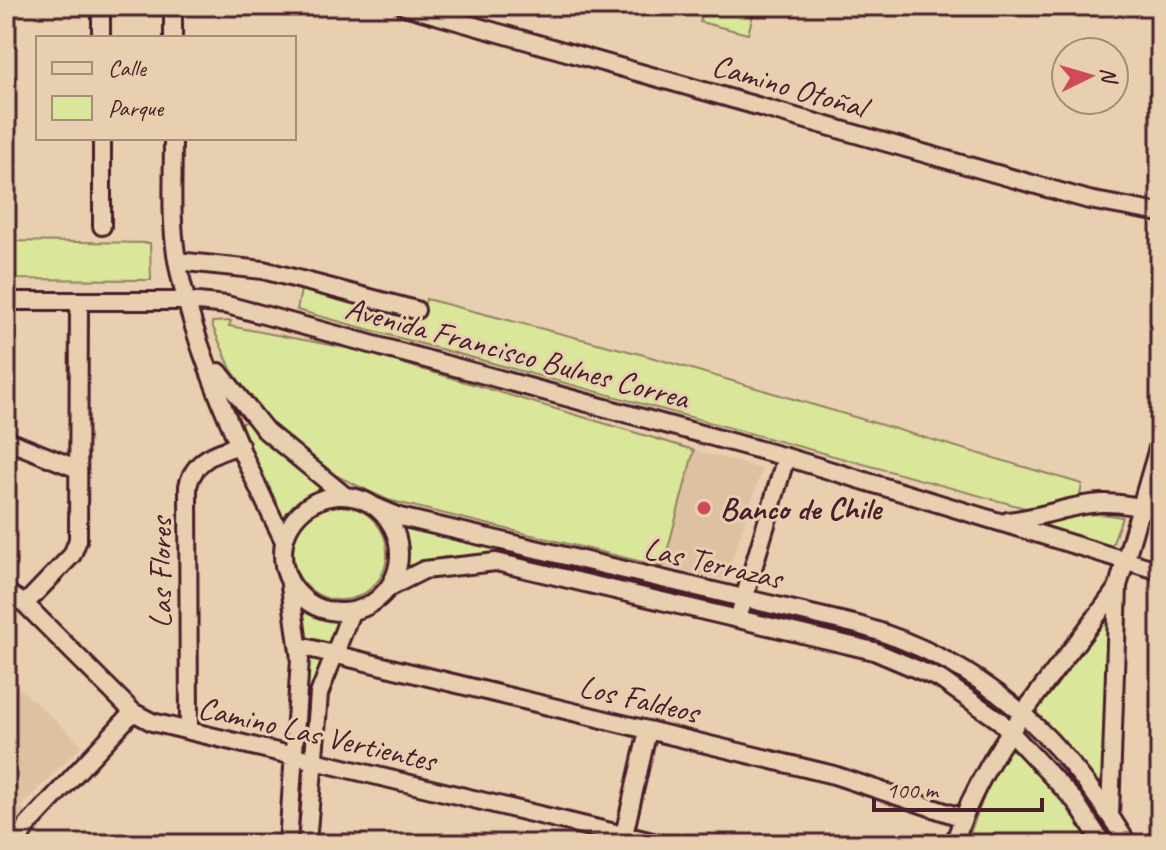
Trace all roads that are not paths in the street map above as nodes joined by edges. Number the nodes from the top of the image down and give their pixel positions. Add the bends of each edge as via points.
1 (101, 6) edge
2 (173, 6) edge
3 (404, 6) edge
4 (446, 12) edge
5 (101, 36) edge
6 (173, 36) edge
7 (102, 140) edge
8 (173, 140) edge
9 (1160, 213) edge
10 (102, 226) dead end
11 (177, 261) junction
12 (6, 301) edge
13 (79, 301) junction
14 (188, 301) junction
15 (416, 310) dead end
16 (201, 339) junction
17 (6, 440) edge
18 (1160, 441) edge
19 (240, 445) junction
20 (786, 457) junction
21 (78, 469) junction
22 (345, 496) junction
23 (374, 506) junction
24 (1141, 507) junction
25 (1160, 513) edge
26 (1003, 522) junction
27 (284, 541) junction
28 (577, 559) junction
29 (1126, 561) junction
30 (1160, 571) edge
31 (289, 577) junction
32 (572, 580) junction
33 (1118, 586) junction
34 (388, 588) junction
35 (6, 592) edge
36 (744, 599) junction
37 (25, 604) junction
38 (351, 612) junction
39 (738, 620) junction
40 (300, 646) junction
41 (927, 649) junction
42 (332, 654) junction
43 (918, 668) junction
44 (133, 712) junction
45 (1023, 713) junction
46 (1009, 729) junction
47 (189, 730) junction
48 (648, 730) junction
49 (294, 759) junction
50 (314, 762) junction
51 (1110, 814) junction
52 (963, 818) junction
53 (624, 835) junction
54 (600, 837) edge
55 (651, 843) edge
56 (16, 844) edge
57 (288, 844) edge
58 (307, 844) edge
59 (954, 844) edge
60 (1104, 844) edge
61 (1128, 844) edge

1 - 5 street
2 - 6 street
3 - 4 street, Camino Otoñal
4 - 9 street, Camino Otoñal via 1089,200
7 - 10 street
8 - 11 street
11 - 14 street
11 - 15 street via 263,270
12 - 13 street, Avenida Francisco Bulnes Correa
13 - 14 street, Avenida Francisco Bulnes Correa
13 - 21 street
14 - 16 street
14 - 20 street, Avenida Francisco Bulnes Correa via 294,322
16 - 19 street
16 - 22 street via 258,423
17 - 21 street
18 - 24 street
19 - 27 street
19 - 47 street, Las Flores via 200,462 188,486
20 - 26 street, Avenida Francisco Bulnes Correa
20 - 36 street
21 - 37 street via 77,545
22 - 23 street
22 - 27 street via 308,504 292,520
23 - 28 street, Las Terrazas via 400,517
23 - 34 street via 392,526 398,543 397,570
24 - 25 street
24 - 26 street via 1087,502
24 - 29 street
26 - 29 street, Avenida Francisco Bulnes Correa
27 - 31 street
28 - 32 street
28 - 36 street, Las Terrazas
29 - 30 street, Avenida Francisco Bulnes Correa
29 - 33 street
31 - 38 street via 300,596 318,608
31 - 40 street
32 - 34 street, Las Terrazas via 474,562 424,570
32 - 39 street, Las Terrazas
33 - 45 street
33 - 51 street
34 - 38 street
35 - 37 street, Camino Las Vertientes
36 - 39 street
36 - 41 street, Las Terrazas via 858,625
37 - 44 street, Camino Las Vertientes
38 - 42 street
39 - 43 street, Las Terrazas via 851,644
40 - 42 street, Los Faldeos
40 - 49 street
41 - 43 street
41 - 45 street, Las Terrazas via 987,684
42 - 48 street, Los Faldeos
42 - 50 street via 319,694
43 - 46 street, Las Terrazas via 961,692
44 - 47 street, Camino Las Vertientes
44 - 56 street
45 - 46 street
45 - 51 street, Las Terrazas via 1075,766
46 - 52 street
46 - 60 street, Las Terrazas via 1075,801
47 - 49 street, Camino Las Vertientes
48 - 52 street, Los Faldeos via 834,775
48 - 53 street
49 - 50 street, Camino Las Vertientes
49 - 57 street
50 - 54 street, Camino Las Vertientes
50 - 58 street
51 - 60 street
51 - 61 street, Las Terrazas
52 - 59 street
53 - 54 street, Camino Las Vertientes
53 - 55 street, Camino Las Vertientes

